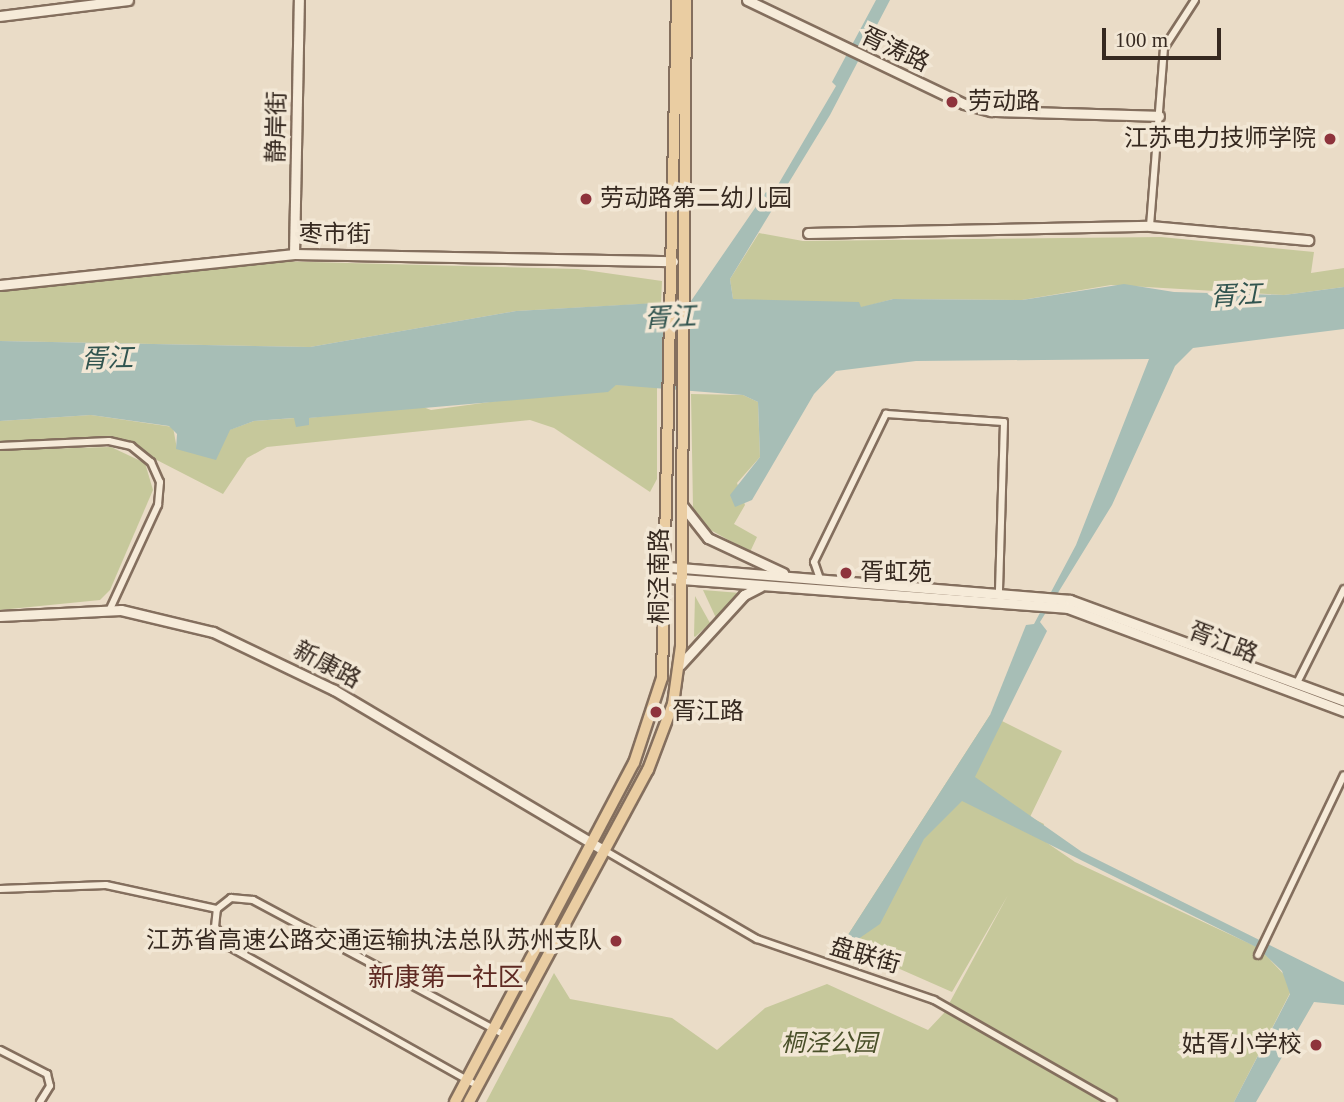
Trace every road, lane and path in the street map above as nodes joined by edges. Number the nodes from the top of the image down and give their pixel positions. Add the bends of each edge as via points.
1 (128, 0) edge
2 (299, 0) edge
3 (677, 0) edge
4 (686, 0) edge
5 (747, 0) edge
6 (1195, 0) edge
7 (0, 16) edge
8 (1159, 116) junction
9 (1150, 226) junction
10 (808, 233) dead end
11 (1308, 240) dead end
12 (294, 254) junction
13 (673, 261) junction
14 (0, 285) edge
15 (677, 297) junction
16 (675, 401) junction
17 (0, 446) edge
18 (681, 502) junction
19 (681, 568) junction
20 (669, 573) junction
21 (795, 577) junction
22 (681, 579) junction
23 (820, 579) junction
24 (768, 585) junction
25 (1344, 589) edge
26 (999, 592) junction
27 (1018, 598) junction
28 (110, 609) junction
29 (1093, 610) junction
30 (0, 617) edge
31 (680, 665) junction
32 (1297, 683) junction
33 (1344, 701) edge
34 (1344, 711) edge
35 (1344, 775) edge
36 (591, 841) junction
37 (604, 850) junction
38 (0, 889) edge
39 (217, 909) junction
40 (1258, 956) dead end
41 (494, 1030) junction
42 (505, 1035) junction
43 (0, 1050) edge
44 (467, 1080) junction
45 (478, 1086) junction
46 (40, 1102) edge
47 (455, 1102) edge
48 (469, 1102) edge
49 (1113, 1102) edge

1 - 7 street
2 - 12 street, 静岸街
3 - 13 main road, 桐泾南路
4 - 15 main road, 桐泾南路
5 - 8 street, 胥涛路 via 964,104 991,111
6 - 8 street via 1164,48
8 - 9 street
9 - 10 street
9 - 11 street
12 - 13 street, 枣市街
12 - 14 street, 枣市街
13 - 15 main road, 桐泾南路
15 - 16 main road, 桐泾南路
16 - 18 main road, 桐泾南路
16 - 20 main road, 桐泾南路
17 - 28 street via 109,441 139,450 151,462 160,482 158,505
18 - 19 main road, 桐泾南路
18 - 21 street via 708,538
19 - 20 street, 胥江路
19 - 21 street, 胥江路
19 - 22 main road, 桐泾南路
20 - 22 street, 胥江路
20 - 36 main road, 桐泾南路 via 664,663 650,723
21 - 23 street, 胥江路
22 - 24 street, 胥江路
22 - 31 main road, 桐泾南路
23 - 26 street, 胥江路
23 - 26 street via 814,562 886,414 1004,422
24 - 27 street, 胥江路
24 - 31 street via 744,595
25 - 32 street
26 - 27 street, 胥江路
27 - 29 street, 胥江路
28 - 30 street, 新康路
28 - 36 street, 新康路 via 187,624 264,654
29 - 32 street, 胥江路
29 - 34 street, 胥江路
31 - 37 main road, 桐泾南路 via 657,750
32 - 33 street, 胥江路
35 - 40 street
36 - 37 street, 新康路
36 - 41 main road, 桐泾南路
37 - 42 main road, 桐泾南路
37 - 49 street, 盘联街 via 757,939 934,1000
38 - 39 street via 106,885
39 - 41 street via 230,898 253,900
39 - 44 street via 215,927 229,946
41 - 42 street
41 - 44 main road, 桐泾南路
42 - 45 main road, 桐泾南路
43 - 46 street via 47,1074 50,1086
44 - 45 street
44 - 47 main road, 桐泾南路
45 - 48 main road, 桐泾南路

